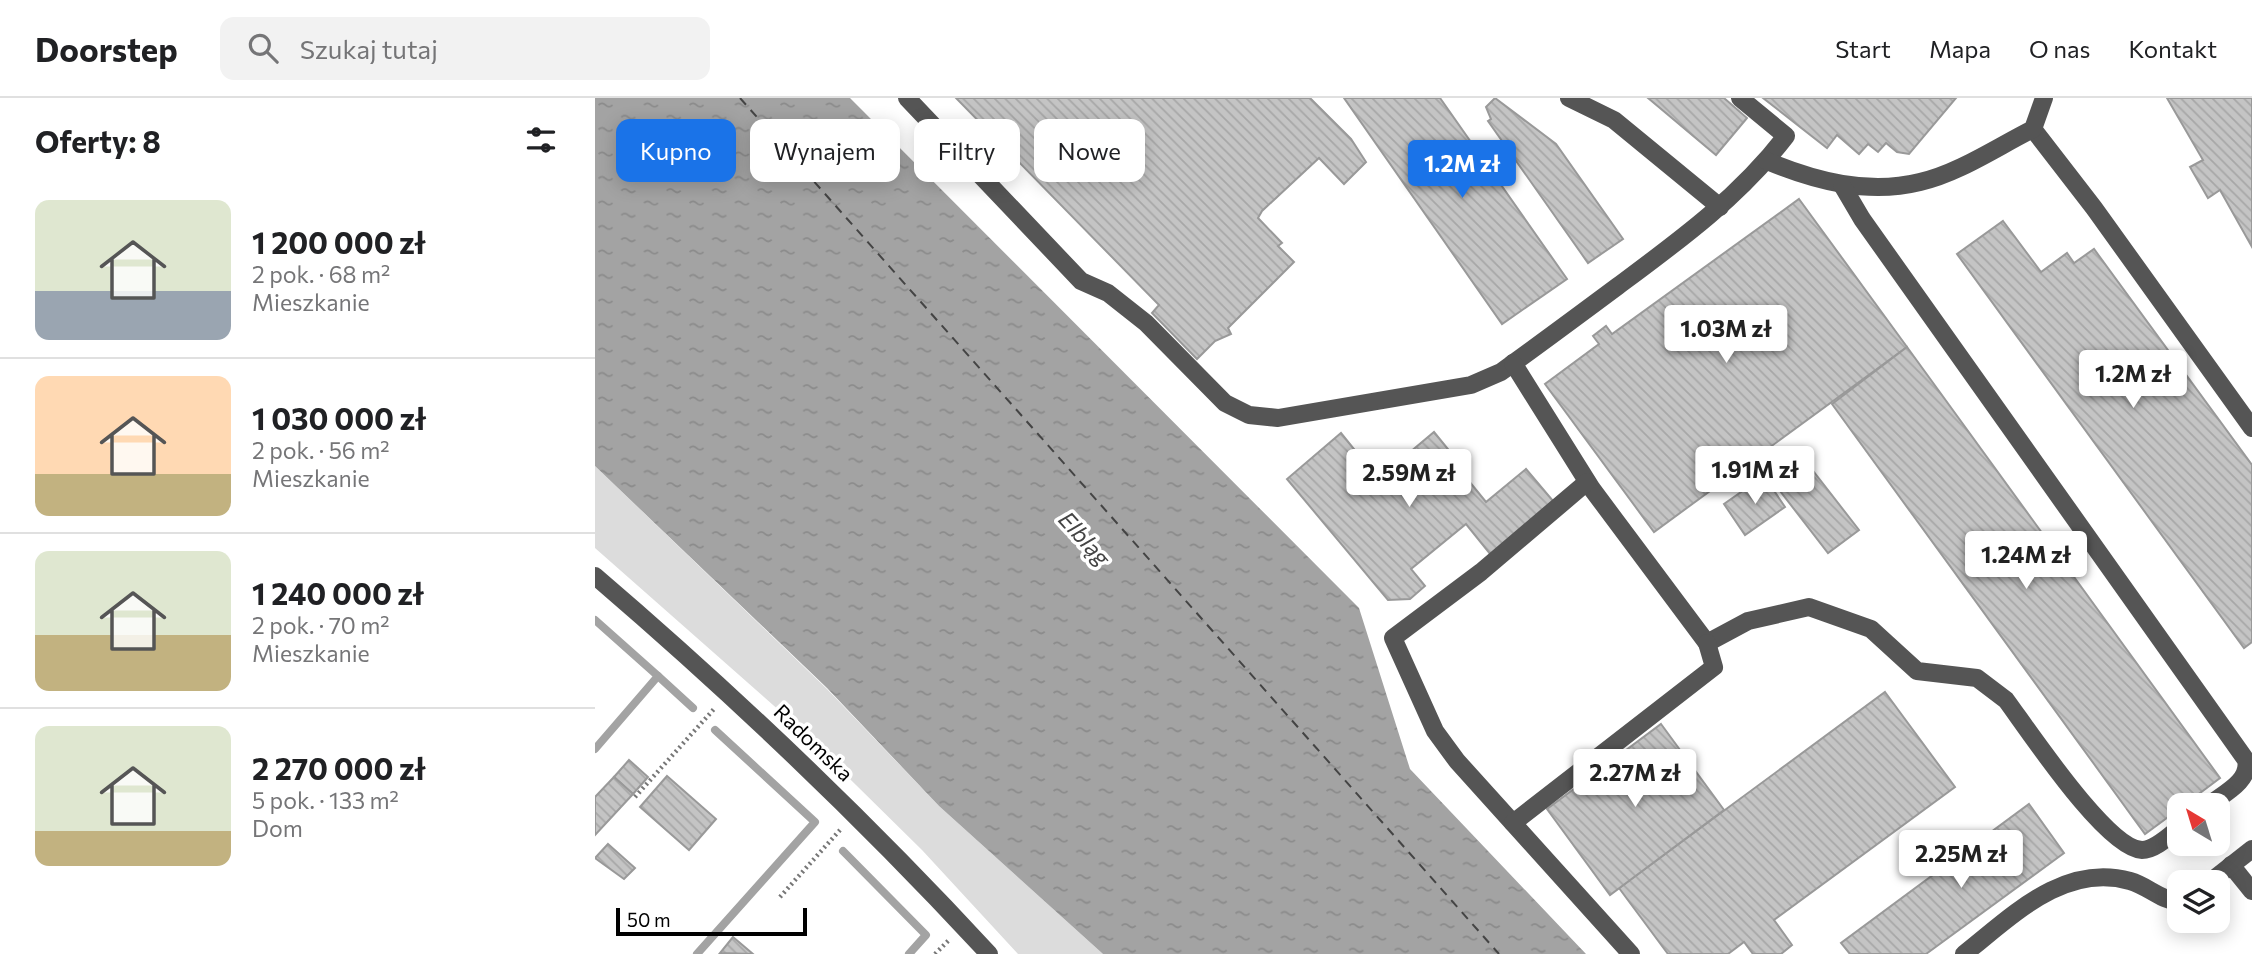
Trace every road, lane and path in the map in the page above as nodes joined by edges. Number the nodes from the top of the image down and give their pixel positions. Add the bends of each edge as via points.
1 (907, 98) edge
2 (1569, 98) edge
3 (1740, 98) edge
4 (2044, 98) edge
5 (2033, 129) junction
6 (1767, 161) junction
7 (1842, 185) junction
8 (1720, 207) junction
9 (1513, 363) junction
10 (2252, 428) edge
11 (1587, 482) junction
12 (595, 576) edge
13 (1707, 643) junction
14 (728, 693) junction
15 (2224, 793) edge
16 (635, 797) dead end
17 (854, 813) junction
18 (1513, 823) junction
19 (2167, 836) edge
20 (2252, 849) edge
21 (2231, 864) junction
22 (2224, 870) edge
23 (2252, 891) edge
24 (780, 897) dead end
25 (2167, 901) edge
26 (989, 954) edge
27 (1631, 954) edge
28 (1964, 954) edge

1 - 9 street via 1081,281 1108,293 1146,323 1225,404 1249,415 1278,418 1471,385
2 - 8 street via 1614,120
3 - 6 street via 1786,136
4 - 5 street
5 - 7 street via 1921,182
5 - 10 street
6 - 7 street
6 - 8 street
7 - 15 street via 2246,760 2242,779
8 - 9 street
9 - 11 street
11 - 13 street
11 - 18 street via 1481,572 1393,638 1435,731
12 - 14 street, Radomska
13 - 18 street via 1714,667
13 - 19 street via 1748,621 1809,607 1871,629 1917,671 1977,678 1991,686 2113,836 2145,850
14 - 16 path
14 - 17 street, Radomska
17 - 24 path
17 - 26 street, Radomska
18 - 27 street
20 - 21 street
21 - 22 street
21 - 23 street
25 - 28 street via 2130,881 2076,880 2040,895

